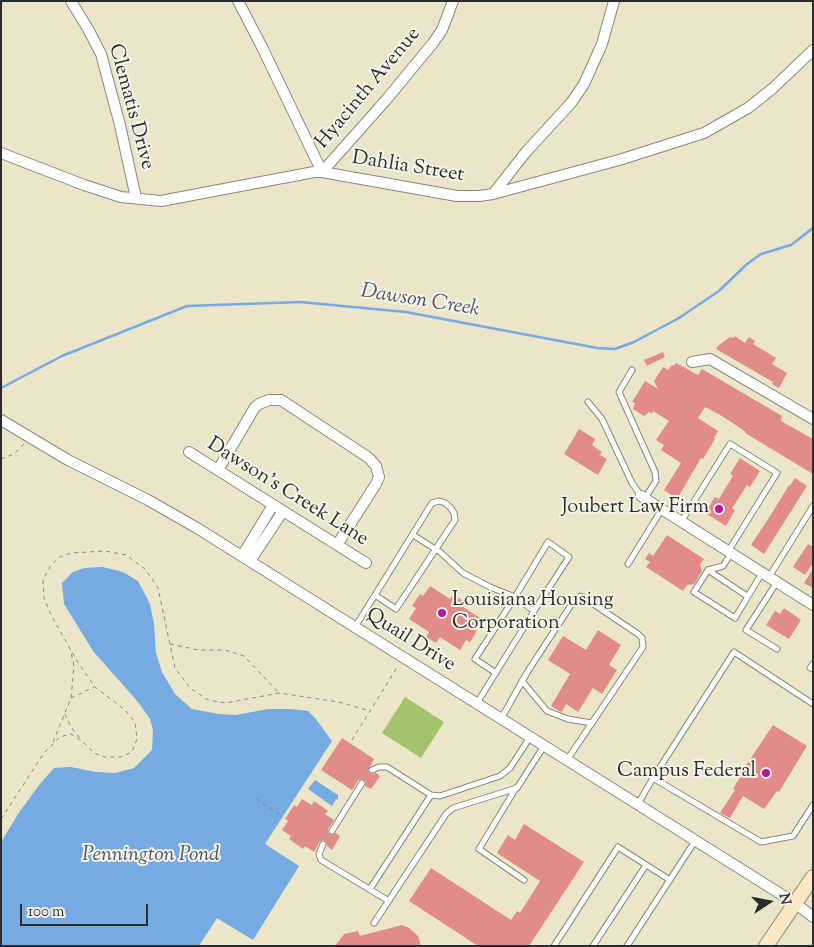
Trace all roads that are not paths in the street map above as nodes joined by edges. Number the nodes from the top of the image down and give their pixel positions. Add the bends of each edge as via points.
1 (238, 1) edge
2 (453, 1) edge
3 (614, 1) edge
4 (75, 3) edge
5 (813, 50) edge
6 (1, 153) edge
7 (322, 172) junction
8 (493, 194) junction
9 (136, 198) junction
10 (692, 362) dead end
11 (632, 370) dead end
12 (588, 402) dead end
13 (813, 419) edge
14 (1, 420) edge
15 (189, 452) dead end
16 (218, 470) junction
17 (643, 497) junction
18 (273, 505) junction
19 (813, 506) edge
20 (662, 509) junction
21 (283, 511) junction
22 (682, 522) junction
23 (413, 535) junction
24 (337, 545) junction
25 (436, 549) junction
26 (730, 551) junction
27 (246, 558) junction
28 (366, 563) dead end
29 (628, 564) dead end
30 (708, 570) junction
31 (769, 577) junction
32 (375, 595) junction
33 (747, 596) junction
34 (515, 597) junction
35 (813, 605) edge
36 (534, 612) junction
37 (355, 627) junction
38 (777, 649) dead end
39 (813, 664) edge
40 (813, 669) edge
41 (496, 673) junction
42 (522, 681) junction
43 (477, 703) junction
44 (813, 704) edge
45 (501, 719) junction
46 (592, 723) junction
47 (530, 737) junction
48 (544, 746) junction
49 (567, 760) junction
50 (372, 770) dead end
51 (653, 778) junction
52 (362, 784) dead end
53 (517, 788) junction
54 (430, 795) junction
55 (638, 805) junction
56 (813, 805) edge
57 (332, 831) dead end
58 (695, 841) junction
59 (323, 844) dead end
60 (646, 865) junction
61 (813, 877) edge
62 (524, 880) dead end
63 (670, 880) junction
64 (370, 889) junction
65 (388, 901) junction
66 (795, 903) junction
67 (813, 917) edge
68 (374, 923) dead end
69 (554, 946) edge
70 (593, 946) edge
71 (627, 946) edge
72 (766, 946) edge

1 - 7 street
2 - 7 street, Hyacinth Avenue via 442,30 428,49
3 - 8 street via 602,44 584,84
4 - 9 street, Clematis Drive via 101,54
5 - 8 street, Dahlia Street via 748,108 704,133
6 - 9 street, Dahlia Street via 84,185 121,197
7 - 8 street, Dahlia Street via 457,196
7 - 9 street, Dahlia Street via 160,201
10 - 13 street via 710,359
11 - 17 lane via 619,392 655,472 656,481
12 - 17 lane via 602,419 632,483
14 - 27 street, Quail Drive
15 - 16 street, Dawson's Creek Lane
16 - 18 street, Dawson's Creek Lane
16 - 24 street via 255,407 269,400 281,400 369,458 376,466 376,484
17 - 20 street
18 - 21 street, Dawson's Creek Lane
18 - 27 street
19 - 31 lane
20 - 22 street
20 - 29 lane
21 - 24 street, Dawson's Creek Lane
21 - 27 street
22 - 26 street
22 - 26 lane via 730,444 777,473
23 - 25 lane
23 - 25 lane via 432,504 445,502 454,513 455,520
23 - 32 lane
24 - 28 street, Dawson's Creek Lane
25 - 32 lane via 396,609
25 - 34 lane via 463,573
26 - 30 lane via 723,566
26 - 31 street
27 - 37 street, Quail Drive
30 - 33 lane
30 - 33 lane via 694,592 735,618
31 - 33 lane
31 - 35 street
31 - 38 lane via 746,630
32 - 37 lane
34 - 36 lane
34 - 36 lane via 548,542 569,557
34 - 41 lane via 475,659
36 - 41 lane
37 - 43 street, Quail Drive
39 - 40 lane via 810,668
41 - 43 lane
42 - 45 lane
42 - 46 lane via 547,711
42 - 46 lane via 575,599 581,596 638,634 643,642 643,647
43 - 45 street, Quail Drive
44 - 51 lane via 734,652
45 - 47 street, Quail Drive
46 - 49 lane
47 - 48 street, Quail Drive
47 - 54 lane via 510,768 500,776 444,795
48 - 49 street, Quail Drive
48 - 53 lane
49 - 55 street, Quail Drive
50 - 54 lane via 379,766 387,767
51 - 55 lane
51 - 56 lane via 761,842 793,836
52 - 57 lane
53 - 62 lane via 479,848
53 - 65 lane via 449,811
54 - 64 lane
55 - 58 street, Quail Drive
58 - 63 lane
58 - 66 street, Quail Drive
59 - 64 lane via 320,860
60 - 63 lane
60 - 69 lane via 618,847
60 - 70 lane
61 - 66 main road
63 - 71 lane
64 - 65 lane
65 - 68 lane
66 - 67 street, Quail Drive
66 - 72 main road

